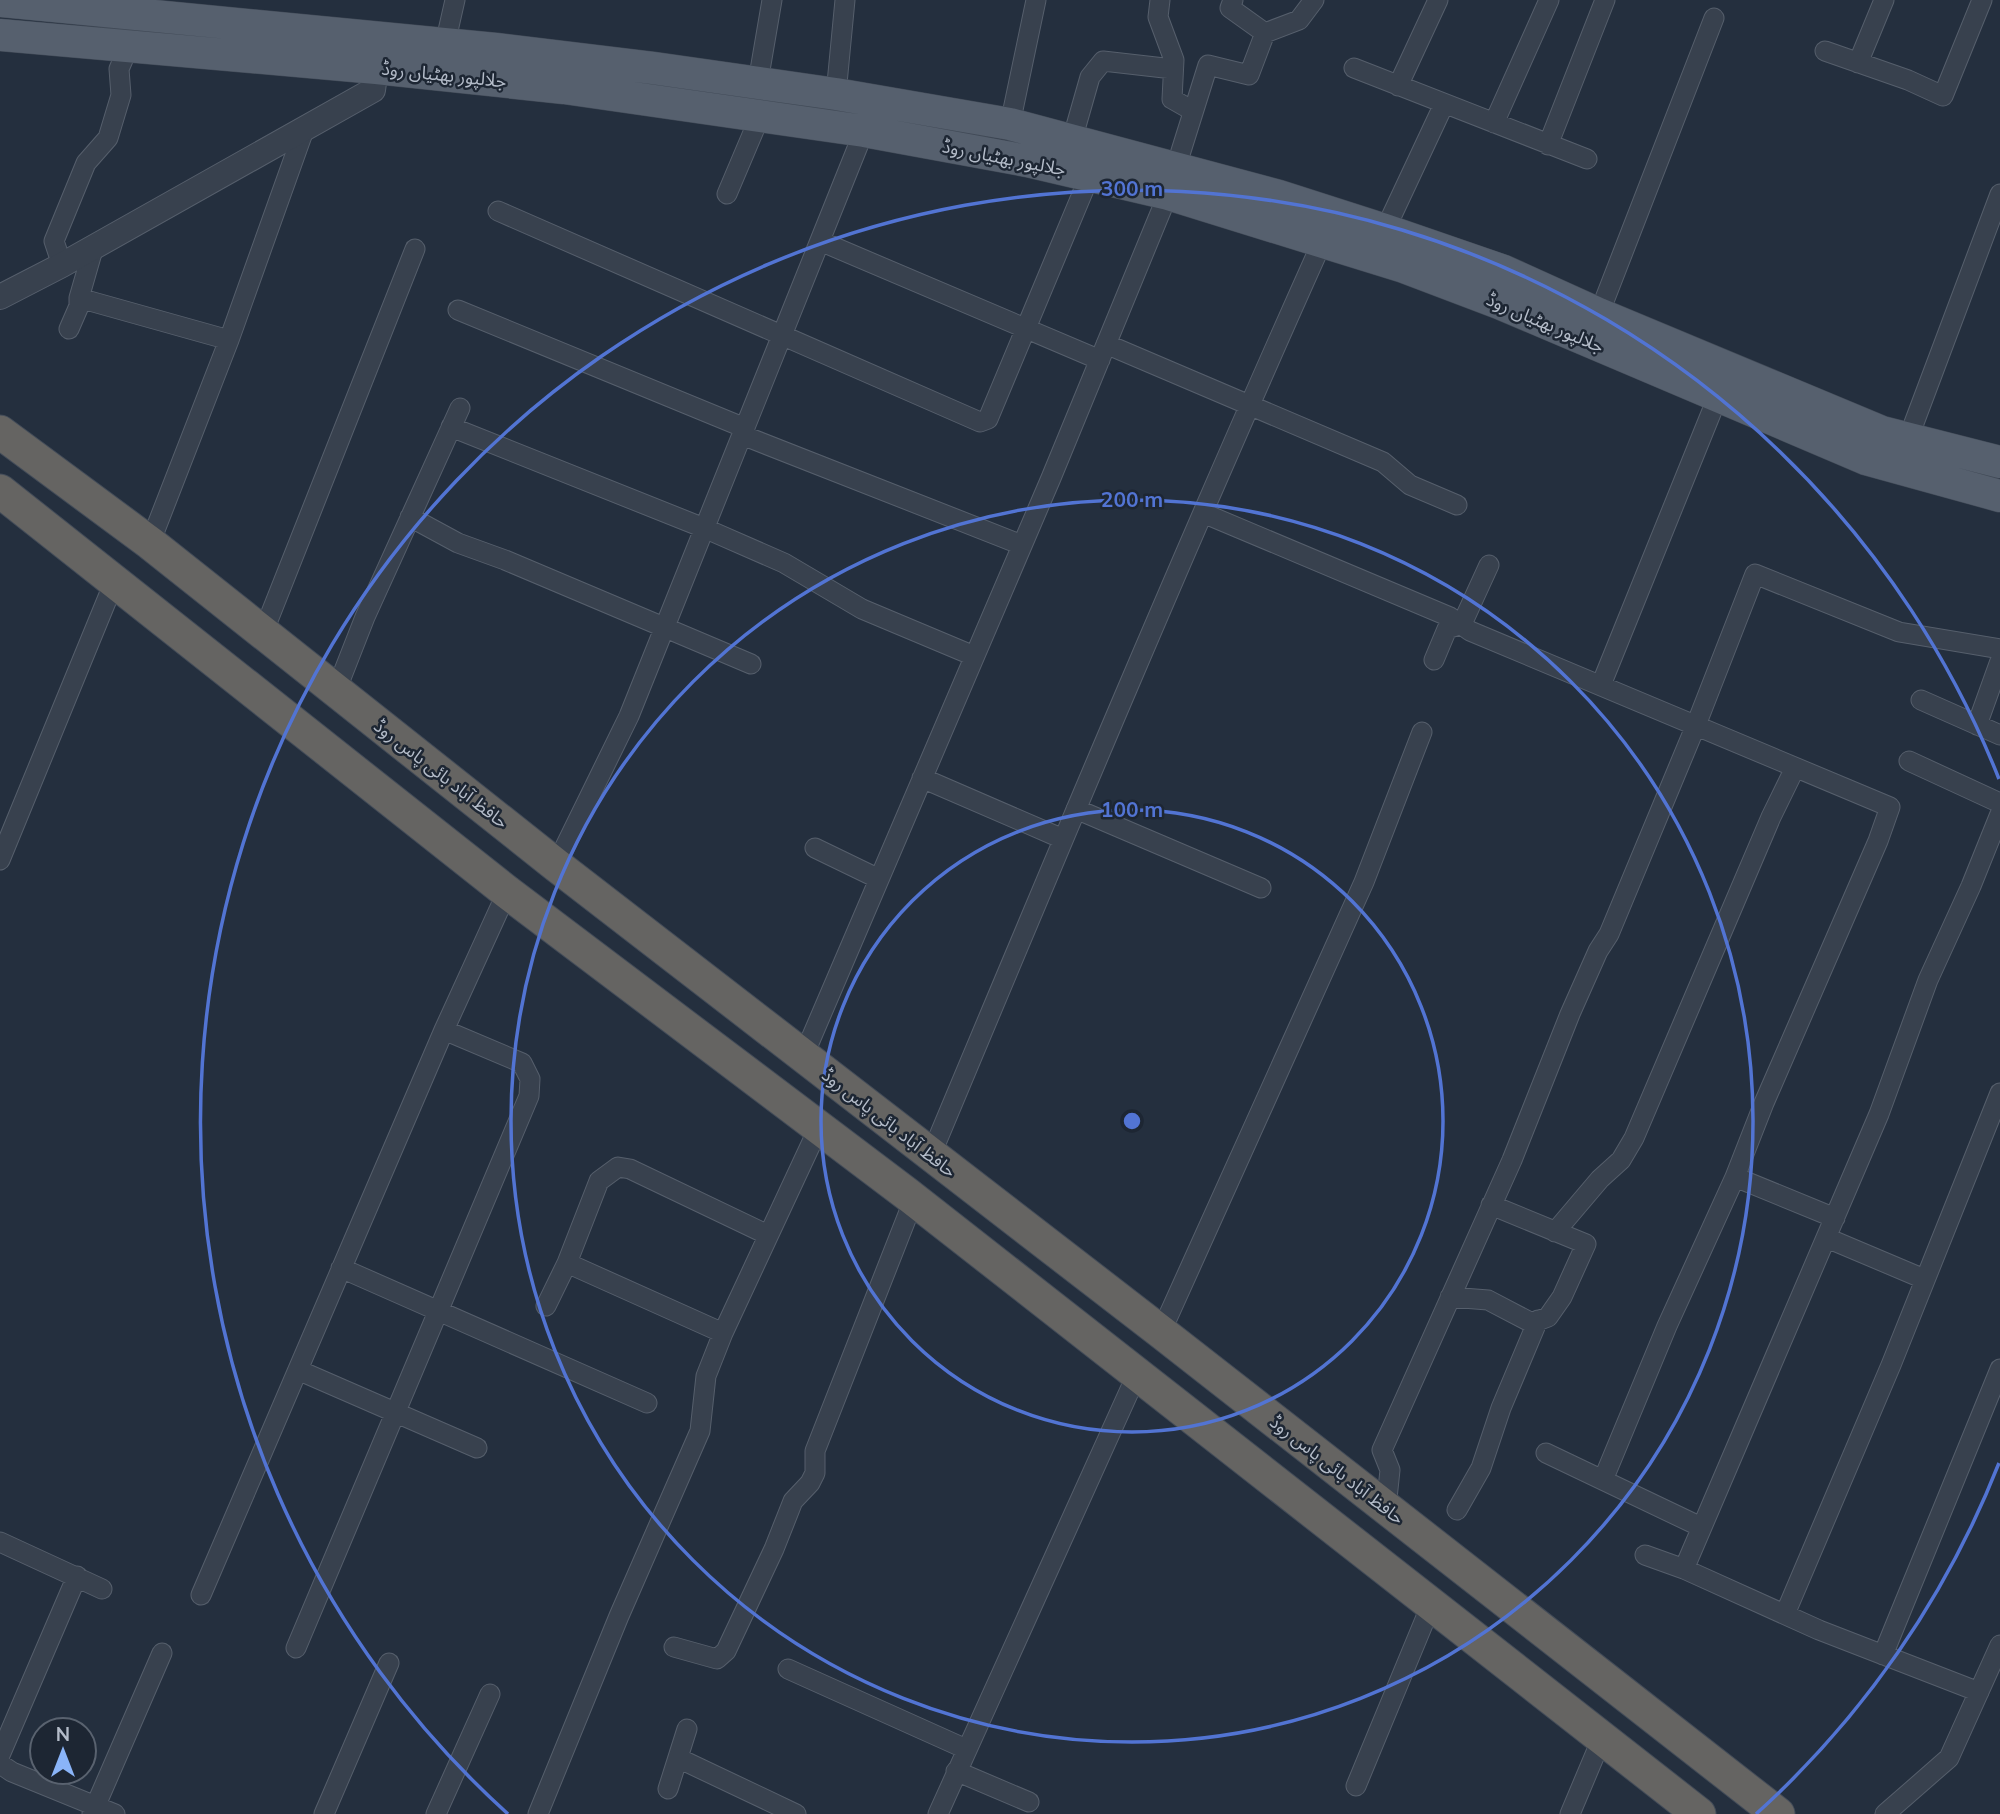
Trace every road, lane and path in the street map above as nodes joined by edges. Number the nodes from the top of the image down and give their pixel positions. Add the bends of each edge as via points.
1 (455, 0) edge
2 (772, 0) edge
3 (845, 0) edge
4 (1036, 0) edge
5 (1160, 0) edge
6 (1233, 0) edge
7 (1314, 0) edge
8 (1438, 0) edge
9 (1549, 0) edge
10 (1605, 0) edge
11 (1884, 0) edge
12 (1982, 0) edge
13 (0, 1) edge
14 (149, 7) edge
15 (1714, 18) dead end
16 (1265, 33) junction
17 (0, 35) edge
18 (445, 44) junction
19 (128, 48) junction
20 (1825, 51) dead end
21 (1858, 62) junction
22 (376, 68) junction
23 (1354, 68) dead end
24 (1173, 69) junction
25 (758, 82) junction
26 (1398, 86) junction
27 (836, 94) junction
28 (1444, 103) junction
29 (1193, 111) junction
30 (760, 116) junction
31 (1493, 123) junction
32 (1010, 124) junction
33 (303, 130) junction
34 (864, 131) junction
35 (1072, 140) junction
36 (1548, 145) junction
37 (1587, 159) dead end
38 (1090, 175) junction
39 (1172, 180) junction
40 (727, 194) dead end
41 (2000, 194) edge
42 (498, 211) dead end
43 (1385, 230) junction
44 (1323, 240) junction
45 (820, 241) junction
46 (94, 246) junction
47 (415, 248) dead end
48 (62, 265) junction
49 (0, 297) edge
50 (79, 298) junction
51 (458, 310) dead end
52 (1599, 314) junction
53 (1026, 328) junction
54 (69, 329) dead end
55 (782, 335) junction
56 (229, 340) junction
57 (1103, 352) junction
58 (1718, 396) junction
59 (1249, 405) junction
60 (460, 408) dead end
61 (451, 427) junction
62 (743, 431) junction
63 (0, 432) edge
64 (1908, 439) junction
65 (2000, 462) edge
66 (0, 491) edge
67 (2000, 496) edge
68 (1457, 505) dead end
69 (1203, 513) junction
70 (410, 516) junction
71 (705, 528) junction
72 (150, 543) junction
73 (1022, 545) junction
74 (1489, 565) dead end
75 (115, 580) junction
76 (1462, 624) junction
77 (665, 626) junction
78 (263, 633) junction
79 (2000, 649) edge
80 (974, 656) junction
81 (1434, 660) dead end
82 (2000, 661) edge
83 (751, 664) dead end
84 (1601, 685) junction
85 (336, 691) junction
86 (1922, 700) dead end
87 (1977, 724) junction
88 (1696, 725) junction
89 (1422, 733) dead end
90 (2000, 735) edge
91 (1909, 761) dead end
92 (1795, 768) junction
93 (922, 778) junction
94 (2000, 803) edge
95 (1076, 809) junction
96 (2000, 814) edge
97 (1063, 839) junction
98 (815, 848) dead end
99 (0, 860) edge
100 (556, 865) junction
101 (879, 878) junction
102 (1261, 888) dead end
103 (506, 892) junction
104 (444, 1030) junction
105 (803, 1057) junction
106 (2000, 1093) edge
107 (819, 1126) junction
108 (931, 1156) junction
109 (1735, 1177) junction
110 (914, 1199) junction
111 (1492, 1205) junction
112 (1835, 1218) junction
113 (1555, 1232) junction
114 (768, 1235) junction
115 (1827, 1238) junction
116 (567, 1263) junction
117 (341, 1268) junction
118 (1924, 1279) junction
119 (1450, 1297) junction
120 (546, 1306) dead end
121 (438, 1312) junction
122 (1538, 1320) junction
123 (1161, 1332) junction
124 (723, 1333) junction
125 (2000, 1369) edge
126 (298, 1370) junction
127 (1137, 1374) junction
128 (647, 1404) dead end
129 (396, 1411) junction
130 (477, 1448) dead end
131 (1546, 1453) dead end
132 (1604, 1480) junction
133 (1386, 1508) junction
134 (1457, 1510) dead end
135 (1701, 1527) junction
136 (0, 1542) edge
137 (1645, 1555) dead end
138 (1684, 1569) junction
139 (77, 1576) junction
140 (102, 1589) dead end
141 (201, 1595) dead end
142 (1431, 1605) junction
143 (1785, 1614) junction
144 (2000, 1645) edge
145 (674, 1647) dead end
146 (296, 1648) dead end
147 (162, 1653) dead end
148 (1883, 1655) junction
149 (389, 1663) dead end
150 (788, 1669) dead end
151 (1979, 1692) junction
152 (490, 1694) dead end
153 (687, 1729) dead end
154 (1602, 1738) junction
155 (2, 1742) edge
156 (966, 1749) junction
157 (678, 1758) junction
158 (0, 1764) edge
159 (956, 1771) junction
160 (1356, 1786) dead end
161 (668, 1789) dead end
162 (1029, 1802) dead end
163 (94, 1810) edge
164 (115, 1814) edge
165 (324, 1814) edge
166 (436, 1814) edge
167 (538, 1814) edge
168 (796, 1814) edge
169 (938, 1814) edge
170 (1570, 1814) edge
171 (1699, 1814) edge
172 (1778, 1814) edge
173 (1885, 1814) edge

1 - 18 street
2 - 25 street
3 - 27 street
4 - 32 street
5 - 24 street via 1158,17
6 - 16 street via 1230,8
7 - 16 street via 1299,20
8 - 26 street
9 - 31 street
10 - 36 street
11 - 21 street
12 - 21 street via 1942,96
13 - 14 main road, جلالپور بھٹیاں روڈ
14 - 18 main road, جلالپور بھٹیاں روڈ
15 - 52 street
16 - 29 street via 1249,75 1208,65
17 - 19 main road, جلالپور بھٹیاں روڈ
18 - 25 main road, جلالپور بھٹیاں روڈ
19 - 22 main road, جلالپور بھٹیاں روڈ
19 - 48 street via 119,69 121,95 108,138 86,163 54,241
20 - 21 street
22 - 30 main road, جلالپور بھٹیاں روڈ
22 - 33 street via 373,90
23 - 26 street
24 - 29 street via 1172,99
24 - 35 street via 1102,61 1090,77
25 - 27 main road, جلالپور بھٹیاں روڈ
26 - 28 street
27 - 32 main road, جلالپور بھٹیاں روڈ
28 - 31 street
28 - 43 street
29 - 39 street
30 - 34 main road, جلالپور بھٹیاں روڈ
30 - 40 street
31 - 36 street
32 - 35 main road, جلالپور بھٹیاں روڈ
33 - 46 street
33 - 56 street
34 - 38 main road, جلالپور بھٹیاں روڈ
34 - 45 street
35 - 39 main road, جلالپور بھٹیاں روڈ
36 - 37 street
38 - 39 main road, جلالپور بھٹیاں روڈ
38 - 53 street
39 - 43 main road, جلالپور بھٹیاں روڈ via 1279,196
39 - 44 main road, جلالپور بھٹیاں روڈ
39 - 57 street
41 - 64 street
42 - 55 street
43 - 52 main road, جلالپور بھٹیاں روڈ via 1504,271
44 - 58 main road, جلالپور بھٹیاں روڈ via 1499,303
44 - 59 street
45 - 53 street
45 - 55 street
46 - 48 street
46 - 50 street
47 - 78 street
48 - 49 street
50 - 54 street
50 - 56 street
51 - 62 street
52 - 64 main road, جلالپور بھٹیاں روڈ via 1812,404
53 - 55 street via 988,419 980,422
53 - 57 street
55 - 62 street
56 - 72 street
57 - 59 street
57 - 73 street
58 - 67 main road, جلالپور بھٹیاں روڈ via 1866,459
58 - 84 street
59 - 68 street via 1383,462 1410,485
59 - 69 street
60 - 61 street
61 - 70 street
61 - 71 street
62 - 71 street
62 - 73 street
63 - 72 highway, حافظ آباد بائی پاس روڈ
64 - 65 main road, جلالپور بھٹیاں روڈ
66 - 75 highway
69 - 76 street
69 - 95 street
70 - 77 street via 457,543
70 - 85 street
71 - 77 street
71 - 80 street via 784,563 862,609
72 - 78 highway, حافظ آباد بائی پاس روڈ
73 - 80 street
74 - 76 street
75 - 99 street
75 - 103 highway
76 - 81 street via 1447,629
76 - 84 street
77 - 83 street
77 - 100 street via 629,716
78 - 85 highway, حافظ آباد بائی پاس روڈ
79 - 88 street via 1899,632 1755,574
80 - 93 street
82 - 87 street
84 - 88 street
85 - 100 highway, حافظ آباد بائی پاس روڈ
86 - 87 street
87 - 90 street
88 - 92 street
88 - 111 street
89 - 123 street via 1364,882
91 - 94 street
92 - 109 street via 1890,807
92 - 113 street via 1634,1138 1621,1160
93 - 97 street
93 - 101 street
95 - 97 street
95 - 102 street
96 - 112 street via 1928,981
97 - 108 street
98 - 101 street
100 - 105 highway, حافظ آباد بائی پاس روڈ
101 - 105 street
103 - 104 street
103 - 107 highway
104 - 117 street
104 - 121 street via 522,1063 530,1079 529,1096
105 - 108 highway, حافظ آباد بائی پاس روڈ
106 - 118 street
107 - 110 highway
107 - 114 street
108 - 123 highway, حافظ آباد بائی پاس روڈ
109 - 112 street
109 - 132 street
110 - 127 highway
110 - 145 street via 815,1451 815,1473 793,1501 726,1651 717,1659
111 - 113 street
111 - 119 street
112 - 115 street
113 - 122 street via 1586,1244 1562,1297 1548,1317
114 - 116 street via 618,1167 599,1181
114 - 124 street
115 - 118 street
115 - 135 street
116 - 120 street
116 - 124 street
117 - 121 street
117 - 126 street
118 - 143 street
119 - 122 street via 1488,1300 1532,1323
119 - 133 street via 1382,1450 1390,1470
121 - 128 street
121 - 129 street
122 - 134 street via 1481,1468
123 - 133 highway, حافظ آباد بائی پاس روڈ
124 - 167 street via 706,1376 700,1431
125 - 148 street
126 - 129 street
126 - 141 street
127 - 142 highway
127 - 156 street
129 - 130 street
129 - 146 street
131 - 132 street
132 - 135 street
133 - 172 highway, حافظ آباد بائی پاس روڈ
135 - 138 street
136 - 139 street
137 - 138 street
138 - 143 street
139 - 140 street
139 - 155 street
142 - 154 highway
142 - 160 street
143 - 148 street
144 - 151 street
147 - 163 street
148 - 151 street
149 - 165 street
150 - 156 street
151 - 173 street via 1949,1758
152 - 166 street
153 - 157 street
154 - 170 street
154 - 171 highway
156 - 159 street
157 - 161 street
157 - 168 street
158 - 163 street
159 - 162 street
159 - 169 street
163 - 164 street

